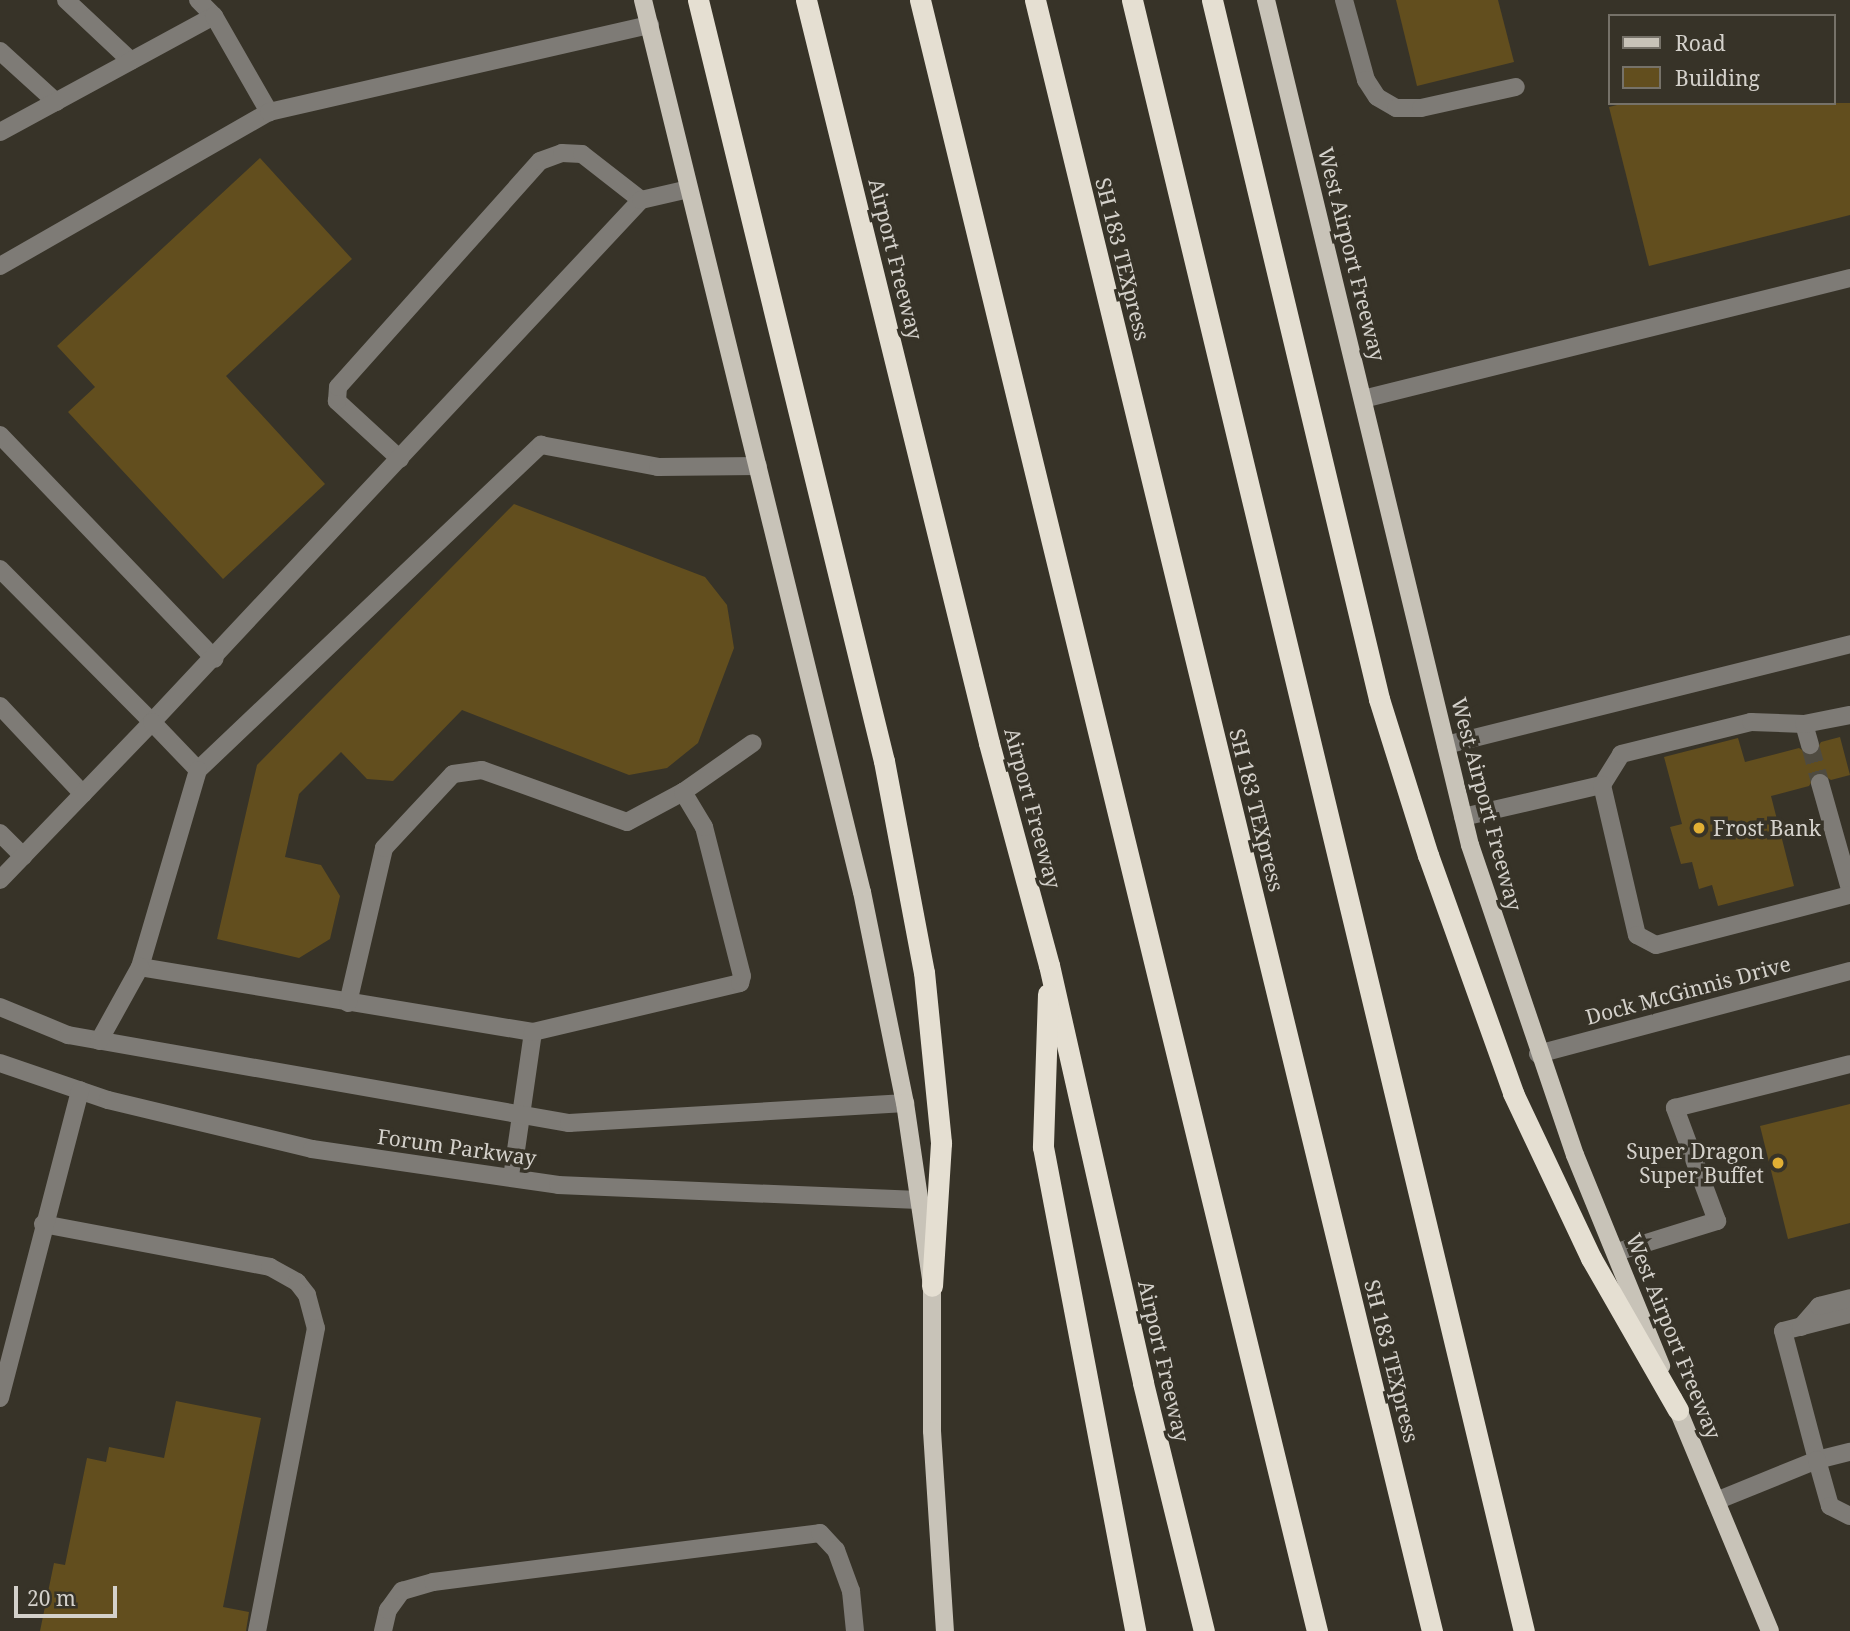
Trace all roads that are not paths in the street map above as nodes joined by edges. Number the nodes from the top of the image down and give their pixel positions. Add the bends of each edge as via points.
1 (65, 0) edge
2 (198, 0) edge
3 (643, 0) edge
4 (698, 0) edge
5 (806, 0) edge
6 (920, 0) edge
7 (1035, 0) edge
8 (1132, 0) edge
9 (1212, 0) edge
10 (1266, 0) edge
11 (1345, 0) edge
12 (214, 16) junction
13 (649, 24) junction
14 (0, 51) edge
15 (131, 61) junction
16 (1516, 87) dead end
17 (56, 102) junction
18 (269, 112) junction
19 (0, 132) edge
20 (689, 189) junction
21 (641, 201) junction
22 (0, 266) edge
23 (1850, 278) edge
24 (1363, 399) junction
25 (0, 435) edge
26 (400, 459) junction
27 (758, 466) junction
28 (0, 569) edge
29 (1850, 644) edge
30 (215, 659) junction
31 (0, 706) edge
32 (1850, 715) edge
33 (152, 722) junction
34 (1804, 724) junction
35 (753, 743) dead end
36 (1446, 745) junction
37 (1810, 745) tunnel mouth
38 (198, 770) junction
39 (1820, 783) tunnel mouth
40 (1602, 785) junction
41 (683, 792) junction
42 (83, 794) junction
43 (1463, 817) junction
44 (0, 833) edge
45 (23, 856) junction
46 (0, 880) edge
47 (1850, 889) edge
48 (1850, 895) edge
49 (1049, 965) junction
50 (140, 967) junction
51 (1850, 971) edge
52 (348, 1003) junction
53 (0, 1007) edge
54 (533, 1032) junction
55 (99, 1041) junction
56 (1538, 1054) junction
57 (0, 1063) edge
58 (1850, 1064) edge
59 (80, 1090) junction
60 (905, 1103) junction
61 (522, 1117) junction
62 (512, 1177) junction
63 (919, 1200) junction
64 (43, 1224) junction
65 (1617, 1252) junction
66 (932, 1286) junction
67 (1850, 1298) edge
68 (1850, 1314) edge
69 (1801, 1327) junction
70 (0, 1398) edge
71 (1678, 1410) junction
72 (1850, 1452) edge
73 (1817, 1460) junction
74 (1716, 1500) junction
75 (1850, 1516) edge
76 (257, 1631) edge
77 (383, 1631) edge
78 (855, 1631) edge
79 (946, 1631) edge
80 (1135, 1631) edge
81 (1204, 1631) edge
82 (1317, 1631) edge
83 (1432, 1631) edge
84 (1524, 1631) edge
85 (1770, 1631) edge

1 - 15 street
2 - 12 street
3 - 13 main road
4 - 66 highway via 884,761 924,972 942,1143
5 - 49 highway, Airport Freeway via 989,743
6 - 82 highway
7 - 83 highway, SH 183 TEXpress
8 - 84 highway
9 - 71 highway via 1379,699 1428,855 1513,1093 1591,1258
10 - 24 main road, West Airport Freeway
11 - 16 street via 1366,80 1377,97 1396,108 1421,108
12 - 15 street
12 - 18 street
13 - 18 street
13 - 20 main road
14 - 17 street
15 - 17 street
17 - 19 street
18 - 22 street
20 - 21 street
20 - 27 main road
21 - 26 street
21 - 26 street via 582,154 562,153 540,161 338,387 337,401
23 - 24 street
24 - 36 main road, West Airport Freeway
25 - 30 street
26 - 30 street
27 - 38 street via 658,467 541,445
27 - 60 main road via 862,892
28 - 33 street
29 - 36 street
30 - 33 street
31 - 42 street
32 - 34 street
33 - 38 street
33 - 42 street
34 - 37 street
34 - 40 street via 1751,722 1621,754
35 - 41 street
36 - 43 main road, West Airport Freeway
38 - 50 street
39 - 47 street
40 - 43 street
40 - 48 street via 1637,935 1656,945
41 - 52 street via 636,820 616,821 482,769 453,774 384,848
41 - 54 street via 704,827 742,976 740,984
42 - 45 street
43 - 56 main road, West Airport Freeway
44 - 45 street
45 - 46 street
49 - 80 highway via 1043,1147
49 - 81 highway, Airport Freeway
50 - 52 street
50 - 55 street
51 - 56 street, Dock McGinnis Drive
52 - 54 street
53 - 55 street, Forum Parkway via 68,1035
54 - 61 street
55 - 61 street, Forum Parkway
56 - 65 main road, West Airport Freeway
57 - 59 street, Forum Parkway
58 - 65 street via 1675,1108 1717,1220
59 - 62 street, Forum Parkway via 312,1149
59 - 64 street
60 - 61 street, Forum Parkway via 569,1123
60 - 63 main road
61 - 62 street
62 - 63 street, Forum Parkway via 558,1185
63 - 66 main road
64 - 70 street
64 - 76 street via 270,1267 297,1282 307,1295 317,1328
65 - 71 main road, West Airport Freeway
66 - 79 main road via 932,1431
67 - 69 street via 1819,1307
68 - 69 street
69 - 73 street via 1783,1331
71 - 74 main road, West Airport Freeway
72 - 73 street
73 - 74 street
73 - 75 street via 1830,1506
74 - 85 main road, West Airport Freeway
77 - 78 street via 388,1610 402,1591 433,1582 820,1533 836,1550 851,1591

